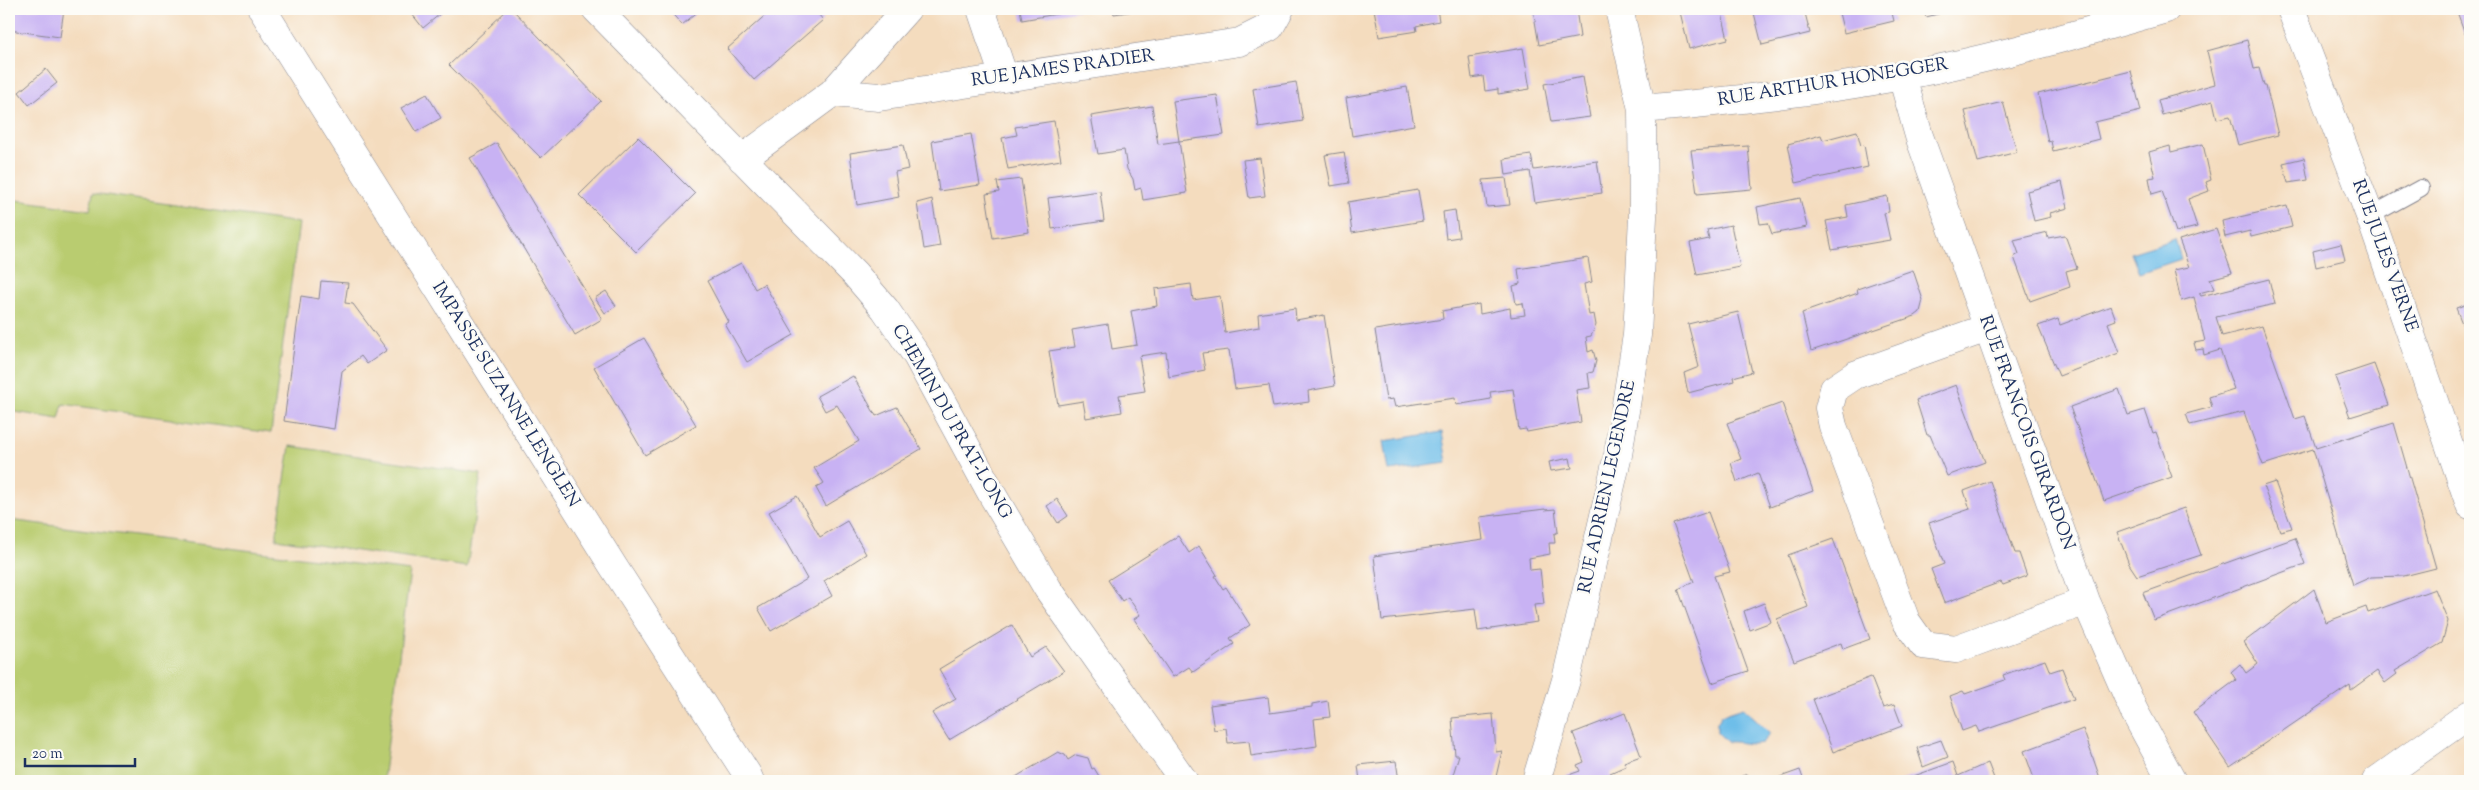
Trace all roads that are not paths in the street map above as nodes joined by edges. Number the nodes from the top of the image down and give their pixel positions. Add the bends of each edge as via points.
1 (262, 9) edge
2 (596, 9) edge
3 (908, 9) edge
4 (981, 9) edge
5 (1280, 9) edge
6 (1619, 9) edge
7 (2166, 9) edge
8 (2291, 9) edge
9 (1902, 76) junction
10 (1004, 77) junction
11 (832, 93) junction
12 (1642, 109) junction
13 (742, 159) junction
14 (2421, 188) dead end
15 (2370, 216) junction
16 (1987, 328) junction
17 (2470, 505) edge
18 (2086, 601) junction
19 (2470, 714) edge
20 (750, 781) edge
21 (1184, 781) edge
22 (1536, 781) edge
23 (2172, 781) edge
24 (2376, 781) edge

1 - 20 street, IMPASSE SUZANNE LENGLEN
2 - 13 street, CHEMIN DU PRAT-LONG
3 - 11 street
4 - 10 street
5 - 10 street, RUE JAMES PRADIER via 1270,27 1240,42
6 - 12 street, RUE ADRIEN LEGENDRE
7 - 9 street, RUE ARTHUR HONEGGER via 2068,37
8 - 15 street, RUE JULES VERNE
9 - 12 street, RUE ARTHUR HONEGGER via 1735,100
9 - 16 street, RUE FRANÇOIS GIRARDON via 1918,136
10 - 11 street, RUE JAMES PRADIER via 879,97
11 - 13 street
12 - 22 street, RUE ADRIEN LEGENDRE via 1643,217 1638,335 1618,455 1566,680
13 - 21 street, CHEMIN DU PRAT-LONG via 885,309 917,356 1048,589
14 - 15 lane
15 - 17 street, RUE JULES VERNE
16 - 18 street, RUE FRANÇOIS GIRARDON
16 - 18 street via 1856,375 1834,389 1829,408 1833,426 1906,621 1923,645 1956,649
18 - 23 street, RUE FRANÇOIS GIRARDON via 2134,711
19 - 24 street

